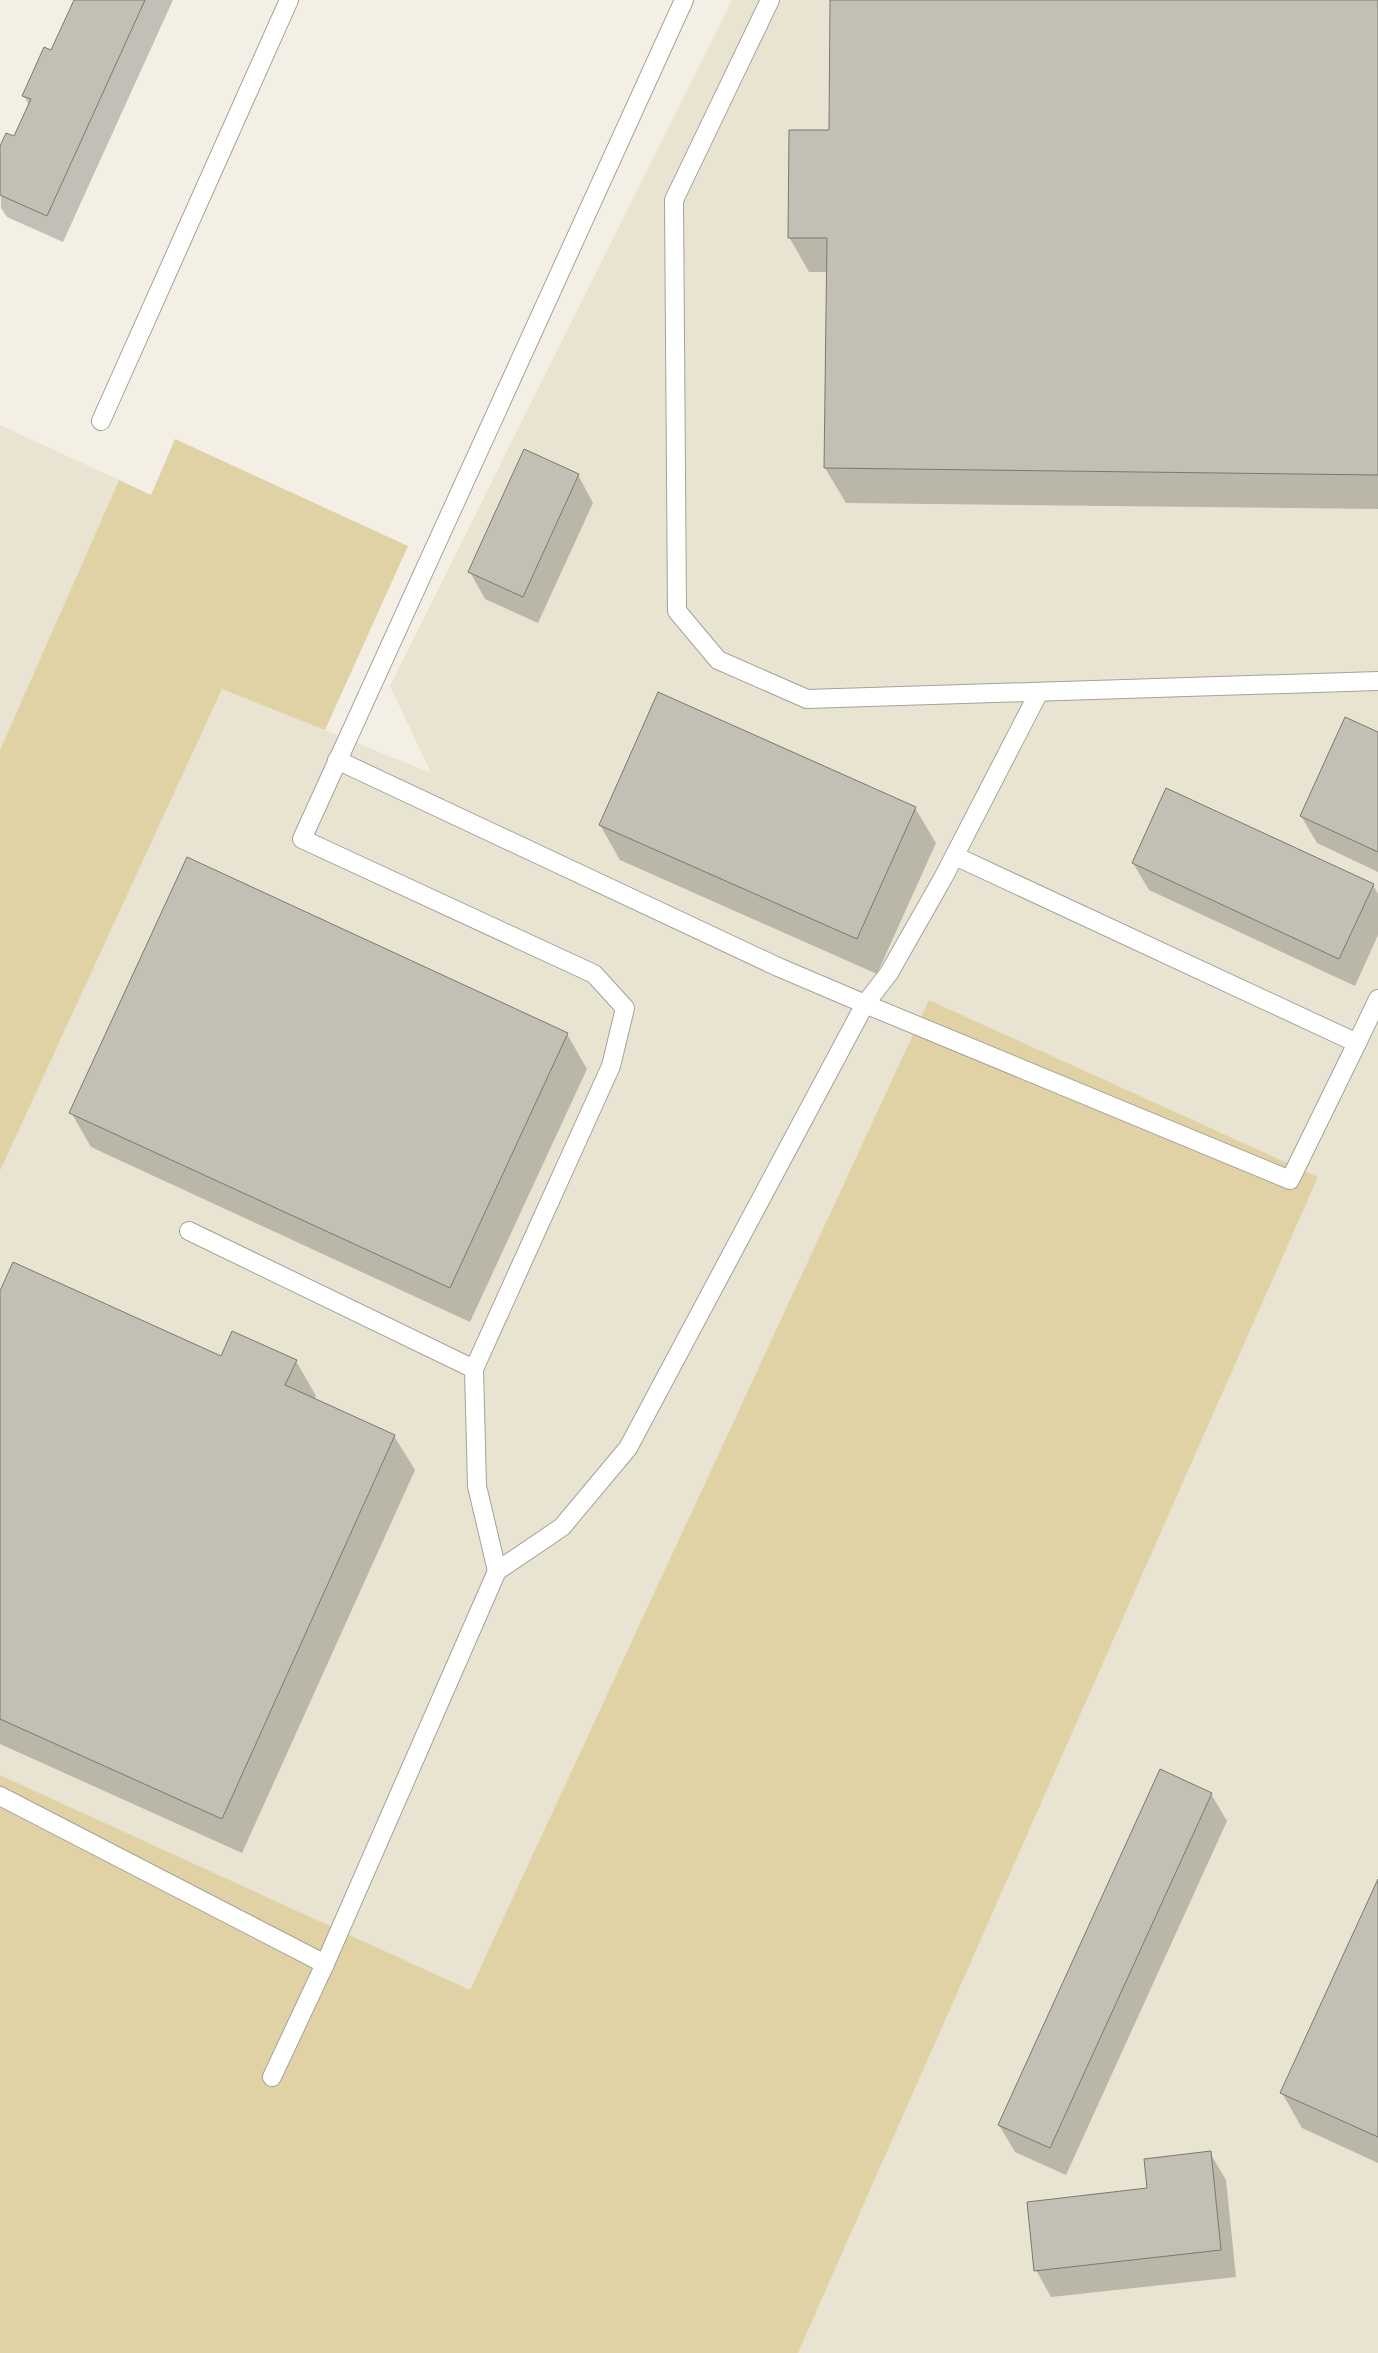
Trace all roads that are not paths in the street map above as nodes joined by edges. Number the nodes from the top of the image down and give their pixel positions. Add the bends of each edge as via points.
1 (289, 0) edge
2 (684, 0) edge
3 (770, 0) edge
4 (101, 421) dead end
5 (1378, 681) edge
6 (1039, 692) junction
7 (337, 760) junction
8 (955, 856) junction
9 (1378, 999) edge
10 (865, 1004) junction
11 (1357, 1043) junction
12 (189, 1231) dead end
13 (474, 1369) junction
14 (497, 1571) junction
15 (0, 1796) edge
16 (325, 1964) junction
17 (272, 2077) dead end

1 - 4 lane
2 - 7 lane
3 - 6 lane via 674,200 677,611 718,660 807,699
5 - 6 lane
6 - 8 lane
7 - 10 lane via 769,963
7 - 13 lane via 302,839 594,974 624,1008 611,1066
8 - 10 lane via 889,974
8 - 11 lane
9 - 11 lane
10 - 11 lane via 1290,1180
10 - 14 lane via 628,1448 562,1527
12 - 13 lane
13 - 14 lane via 477,1486
14 - 16 lane
15 - 16 lane
16 - 17 lane

